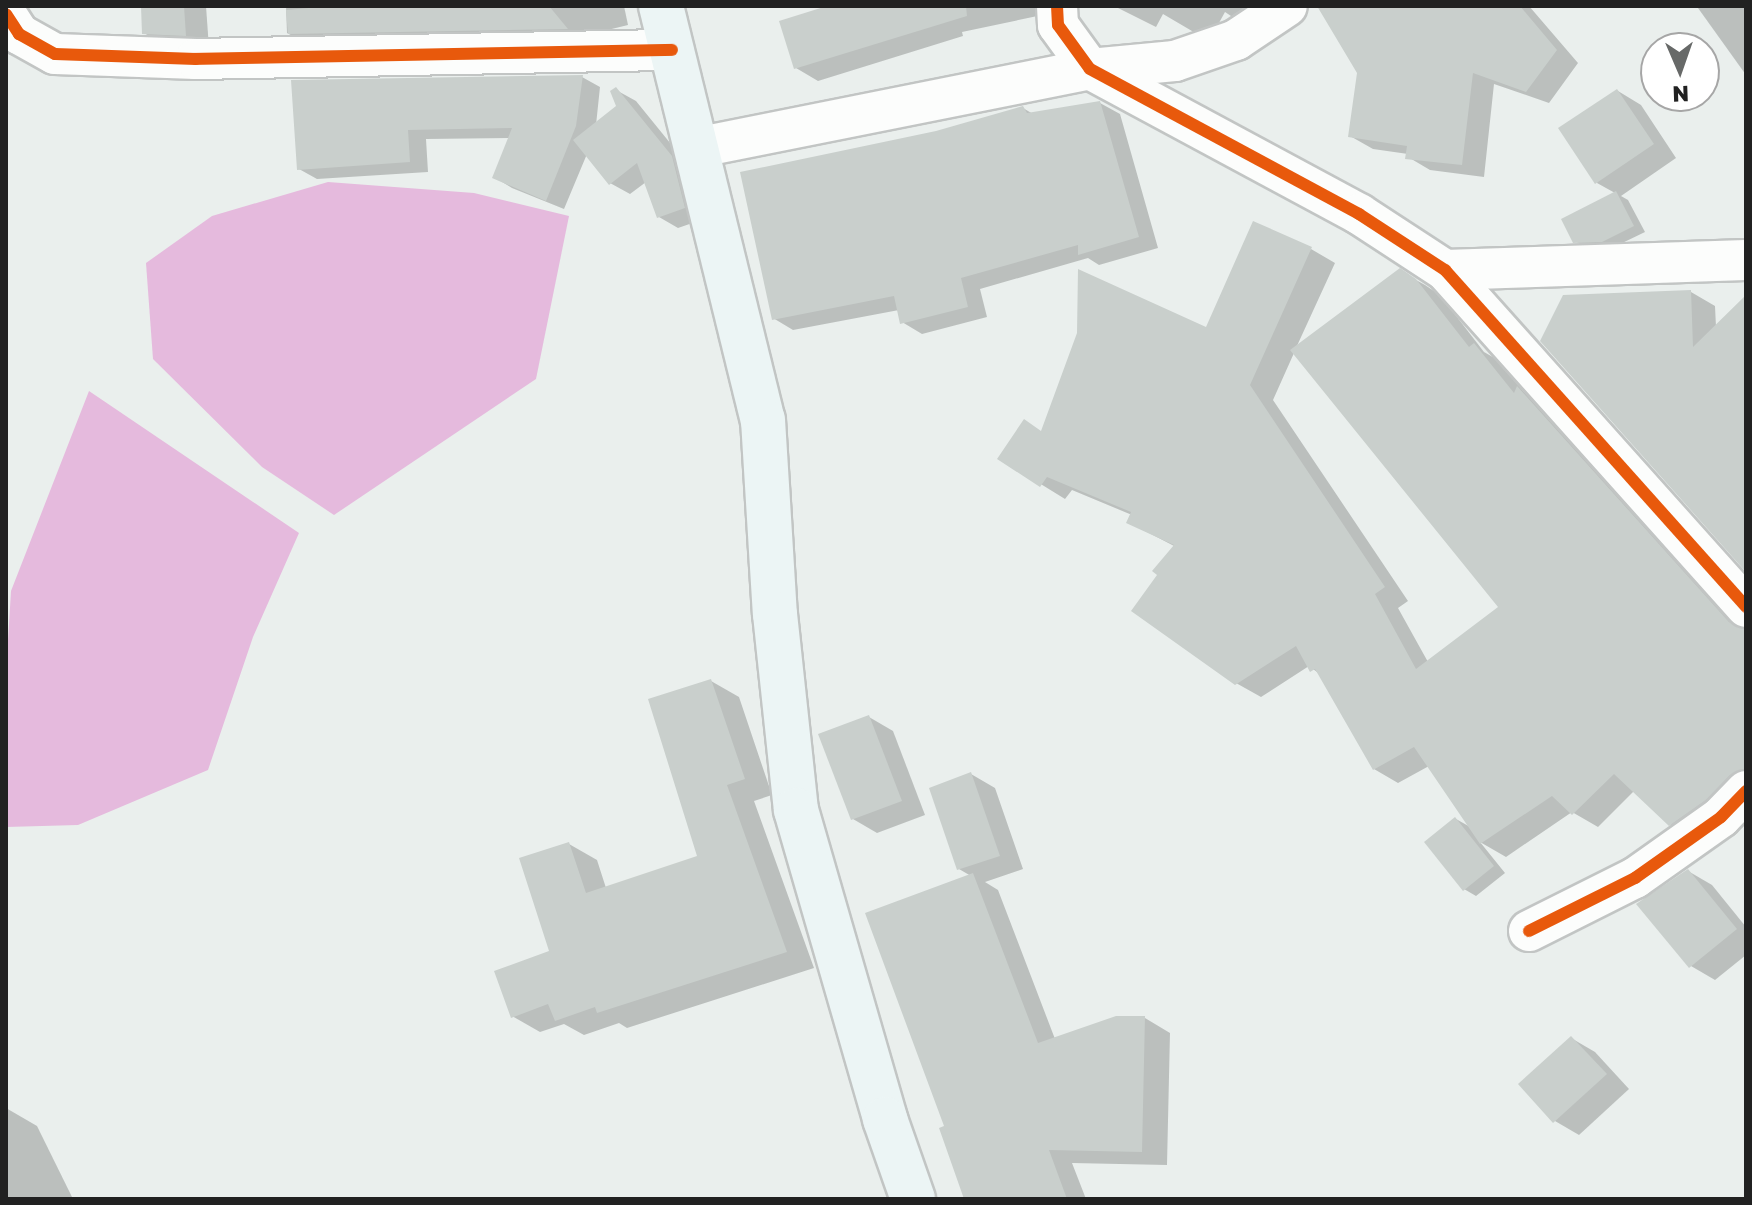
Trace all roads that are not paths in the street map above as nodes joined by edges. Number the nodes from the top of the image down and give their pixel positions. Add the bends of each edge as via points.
1 (661, 6) edge
2 (1057, 6) edge
3 (1287, 6) edge
4 (6, 14) edge
5 (672, 50) junction
6 (1090, 69) junction
7 (695, 148) junction
8 (1746, 260) edge
9 (1445, 270) junction
10 (1746, 607) edge
11 (1746, 791) edge
12 (1529, 931) dead end
13 (913, 1199) edge

1 - 5 main road
2 - 6 street via 1058,25
3 - 6 street via 1236,40 1175,61
4 - 5 street via 19,34 55,54 196,59
5 - 7 main road
6 - 7 street
6 - 9 street via 1359,214
7 - 13 main road via 763,420 775,614 796,810
8 - 9 street
9 - 10 street
11 - 12 street via 1721,817 1635,878

